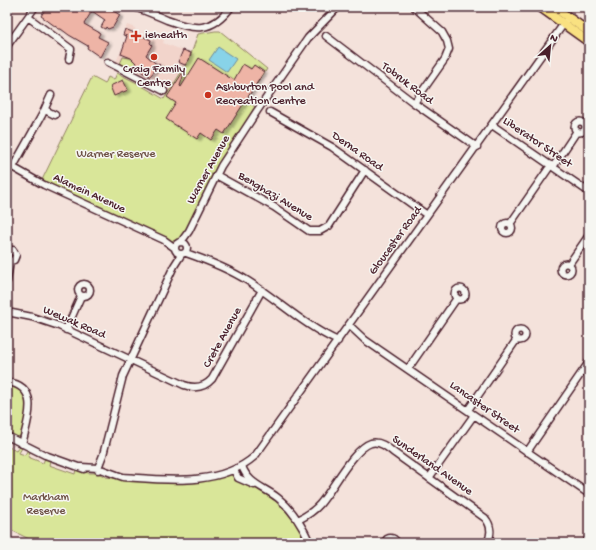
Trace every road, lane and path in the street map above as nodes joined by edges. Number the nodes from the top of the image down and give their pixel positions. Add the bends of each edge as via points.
1 (35, 7) edge
2 (134, 7) edge
3 (231, 7) edge
4 (338, 7) edge
5 (414, 7) edge
6 (540, 7) edge
7 (554, 7) edge
8 (28, 17) junction
9 (566, 21) junction
10 (589, 32) edge
11 (326, 36) dead end
12 (589, 42) edge
13 (7, 46) edge
14 (71, 48) junction
15 (79, 50) dead end
16 (69, 59) dead end
17 (108, 62) dead end
18 (164, 91) dead end
19 (51, 96) dead end
20 (414, 103) junction
21 (45, 110) junction
22 (270, 112) dead end
23 (55, 115) dead end
24 (492, 125) junction
25 (577, 131) dead end
26 (477, 147) junction
27 (10, 166) edge
28 (552, 166) junction
29 (365, 170) junction
30 (216, 175) junction
31 (589, 192) edge
32 (428, 215) junction
33 (510, 224) dead end
34 (589, 235) edge
35 (181, 248) junction
36 (7, 251) edge
37 (9, 260) edge
38 (569, 264) dead end
39 (7, 281) edge
40 (262, 290) junction
41 (81, 296) dead end
42 (457, 298) dead end
43 (7, 312) edge
44 (348, 327) junction
45 (66, 330) junction
46 (517, 339) dead end
47 (336, 344) junction
48 (130, 360) junction
49 (589, 362) edge
50 (408, 370) junction
51 (7, 382) edge
52 (468, 410) junction
53 (474, 415) junction
54 (7, 436) edge
55 (22, 444) junction
56 (527, 452) junction
57 (242, 466) junction
58 (99, 469) junction
59 (234, 470) junction
60 (429, 478) junction
61 (259, 487) junction
62 (589, 494) edge
63 (298, 520) junction
64 (310, 543) edge
65 (384, 543) edge
66 (397, 543) edge
67 (487, 543) edge

1 - 8 street
2 - 3 street via 194,28 214,23
4 - 30 street, Warner Avenue via 308,38
5 - 20 street via 442,32 448,41 445,59
6 - 9 main road
7 - 9 main road
8 - 13 street
8 - 14 street
9 - 10 main road
9 - 12 main road
9 - 24 street, Gloucester Road
11 - 20 street, Tobruk Road
14 - 15 street
14 - 16 street
17 - 18 street
19 - 21 street
20 - 26 street, Tobruk Road
21 - 23 street
21 - 27 street
22 - 29 street, Derna Road
24 - 26 street, Gloucester Road
24 - 28 street, Liberator Street
25 - 28 street
26 - 32 street, Gloucester Road
27 - 35 street, Alamein Avenue via 49,187
28 - 31 street, Liberator Street
28 - 33 street
29 - 30 street, Benghazi Avenue via 329,226 316,232 305,229 274,207
29 - 32 street, Derna Road
30 - 35 street, Warner Avenue
32 - 44 street, Gloucester Road
34 - 38 street
35 - 40 street, Alamein Avenue
35 - 48 street, Warner Avenue
36 - 37 street via 16,253 15,258
37 - 39 street
40 - 47 street, Alamein Avenue
40 - 48 street, Crete Avenue via 212,379 206,385 190,387
41 - 45 street
42 - 50 street
43 - 45 street, Wewak Road via 32,317
44 - 47 street, Gloucester Road
44 - 50 street, Lancaster Street
45 - 48 street, Wewak Road
46 - 52 street
47 - 57 street, Gloucester Road via 259,451
48 - 58 street, Warner Avenue via 119,386
49 - 56 street
50 - 52 street, Lancaster Street
51 - 55 street via 20,387 29,400 30,408
52 - 53 street, Lancaster Street
53 - 56 street, Lancaster Street
53 - 60 street
54 - 55 street, Gloucester Road
55 - 58 street, Gloucester Road via 89,471
56 - 62 street, Lancaster Street
57 - 59 street, Gloucester Road
57 - 61 street via 247,478
58 - 59 street, Gloucester Road via 108,475 166,480 214,476
59 - 61 street via 240,479
60 - 63 street, Sunderland Avenue via 386,447 378,443 370,444 357,453 320,504
60 - 67 street, Sunderland Avenue via 485,518 491,531
61 - 63 street via 290,509
63 - 64 street
65 - 66 street via 391,538

